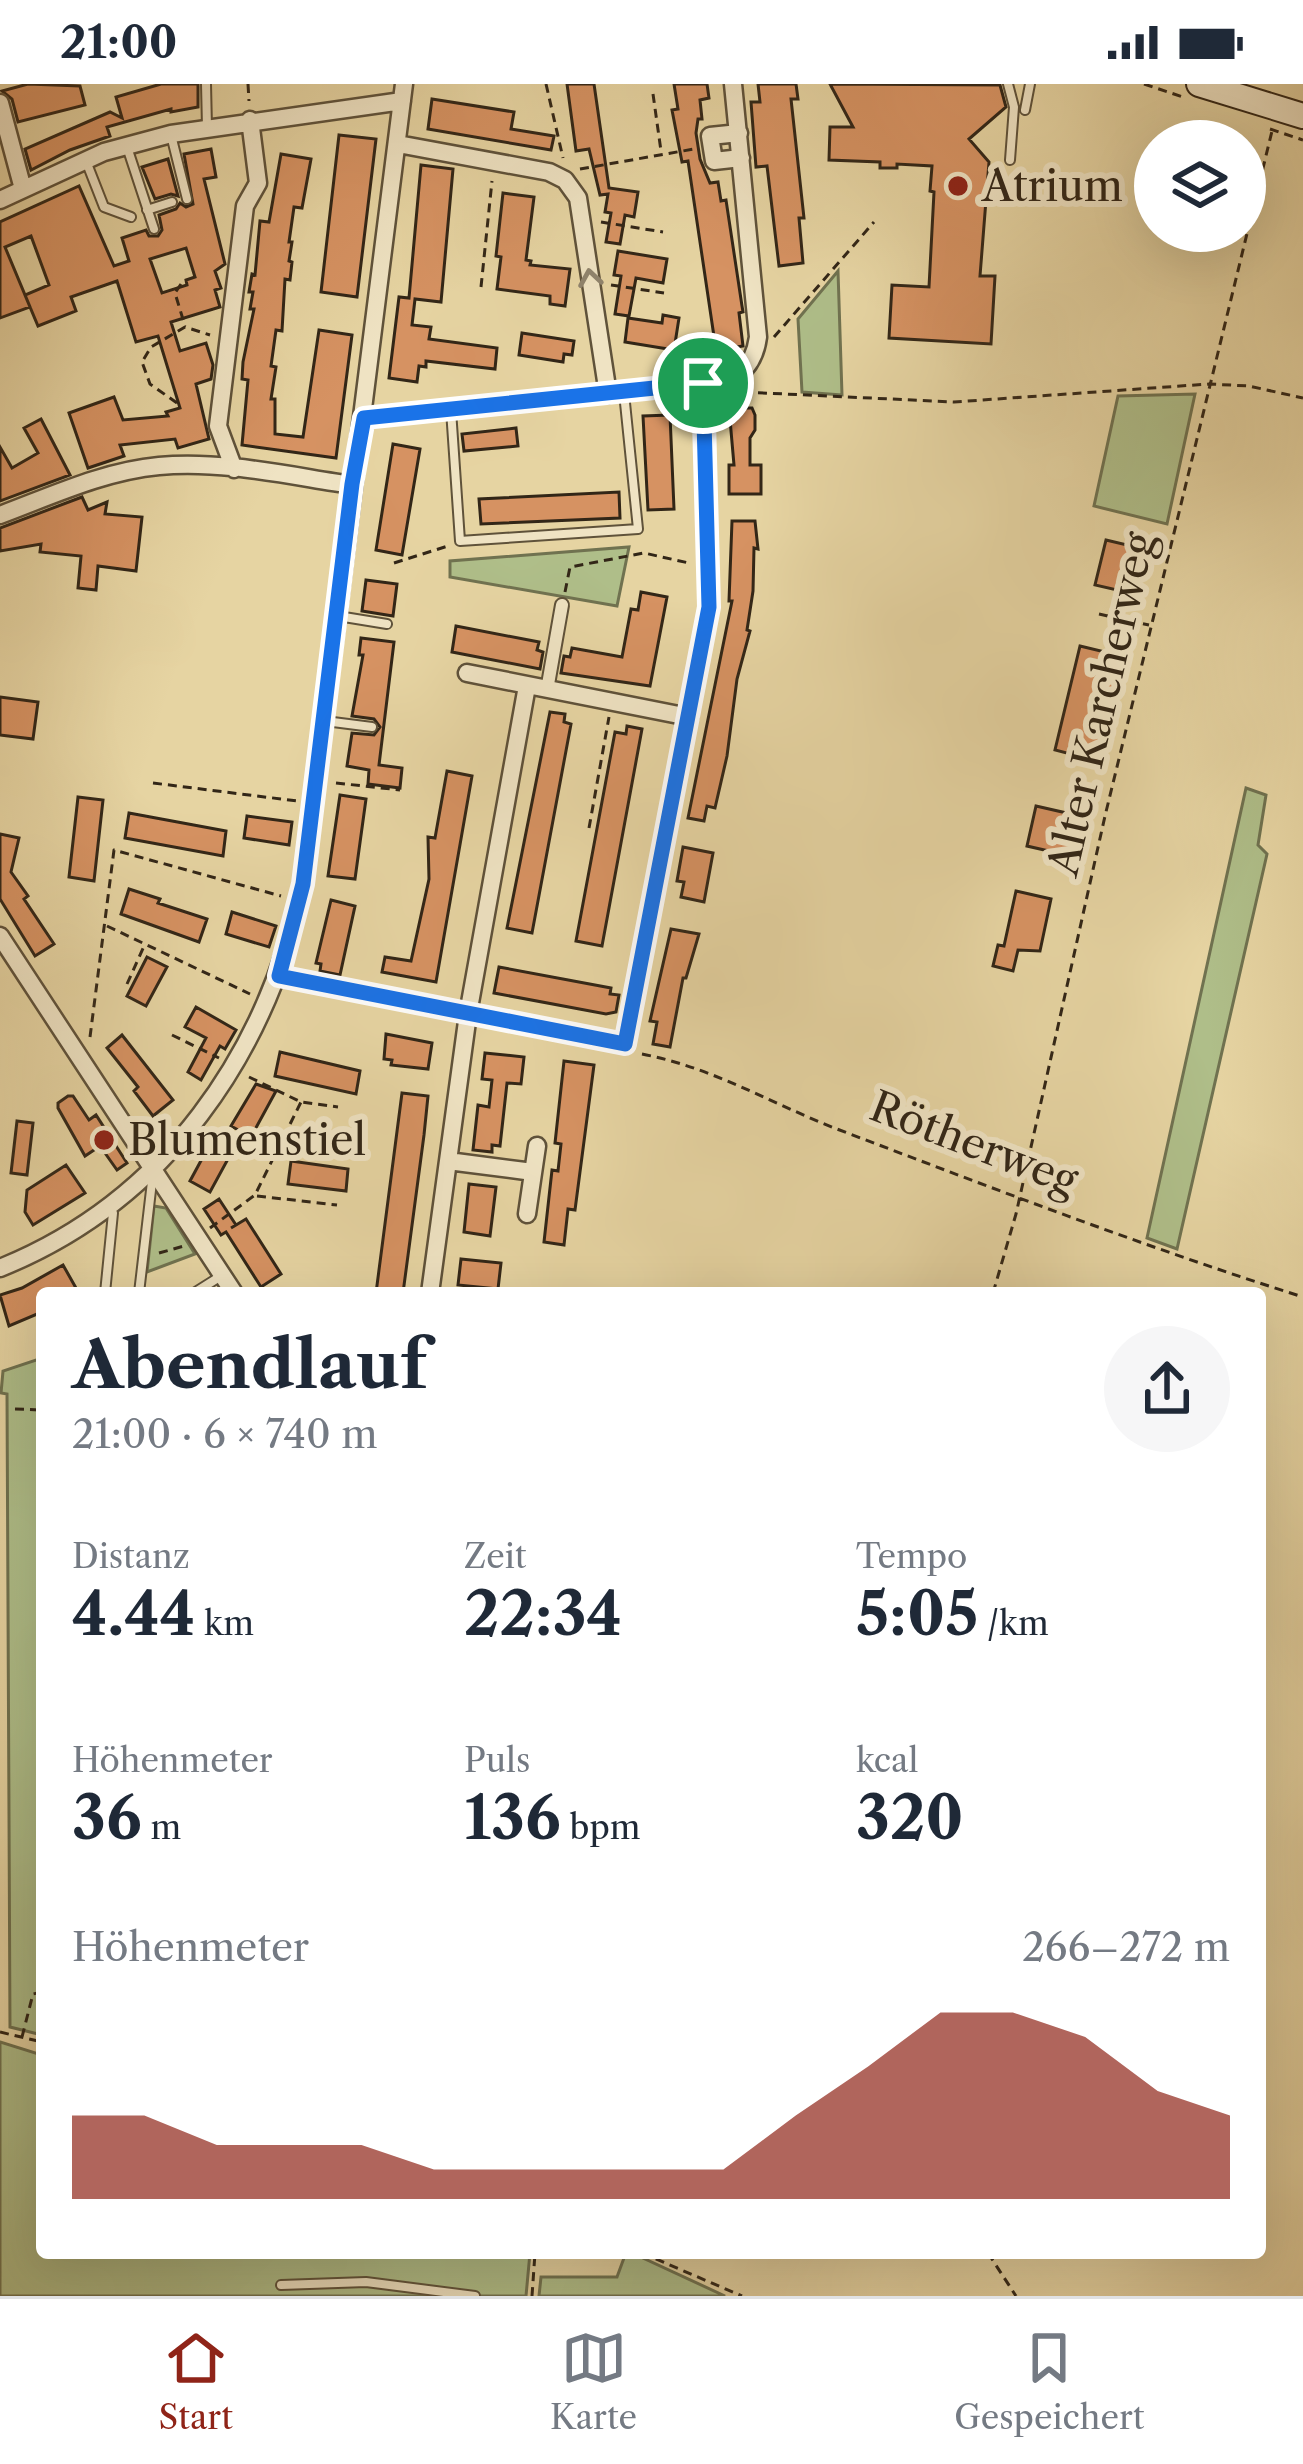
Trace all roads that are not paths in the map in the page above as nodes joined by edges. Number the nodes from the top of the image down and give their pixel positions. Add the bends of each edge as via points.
1 (206, 84) edge
2 (733, 84) edge
3 (1008, 84) edge
4 (1019, 84) edge
5 (1210, 86) edge
6 (1028, 88) edge
7 (403, 93) edge
8 (0, 103) edge
9 (1025, 110) dead end
10 (249, 114) junction
11 (1303, 116) edge
12 (208, 127) junction
13 (739, 133) junction
14 (171, 134) junction
15 (398, 144) junction
16 (126, 146) junction
17 (741, 158) junction
18 (86, 160) junction
19 (1010, 160) dead end
20 (22, 189) junction
21 (187, 199) dead end
22 (0, 200) edge
23 (172, 202) dead end
24 (147, 210) junction
25 (131, 217) dead end
26 (154, 230) dead end
27 (711, 384) junction
28 (616, 393) junction
29 (451, 410) junction
30 (364, 418) junction
31 (234, 469) junction
32 (352, 484) junction
33 (0, 515) edge
34 (562, 605) road end
35 (338, 616) junction
36 (387, 624) dead end
37 (467, 673) dead end
38 (527, 686) junction
39 (548, 690) junction
40 (689, 717) junction
41 (325, 721) junction
42 (371, 727) dead end
43 (0, 936) edge
44 (279, 976) junction
45 (468, 1014) junction
46 (537, 1146) dead end
47 (448, 1161) junction
48 (153, 1171) junction
49 (533, 1172) junction
50 (107, 1205) junction
51 (526, 1214) dead end
52 (0, 1268) edge
53 (223, 1275) junction
54 (106, 1287) edge
55 (140, 1287) edge
56 (204, 1287) edge
57 (230, 1287) edge
58 (431, 1287) edge
59 (281, 2285) dead end
60 (475, 2296) edge

1 - 12 lane
2 - 13 street
3 - 19 lane
4 - 6 lane
5 - 11 main road
6 - 9 lane
7 - 10 street
7 - 15 street
8 - 20 street
10 - 12 street
10 - 31 street via 258,183 245,206 218,426
12 - 14 street
13 - 17 street
13 - 17 street via 710,136 714,161
14 - 16 street
14 - 21 lane
28 -> 15 street via 578,198 557,175
15 - 30 street
16 - 18 street
16 - 24 lane
17 - 27 street via 758,337 735,379
18 - 20 street
18 - 25 lane via 104,207
20 - 22 street
23 - 24 lane
24 - 26 lane
27 - 28 street
27 - 40 street via 709,607
28 - 29 street
28 - 29 lane via 638,529 460,541
29 - 30 street
30 - 32 street
31 - 32 street
31 - 33 street via 134,470
32 - 35 street
34 - 39 street
35 - 36 lane
35 - 41 street
37 - 38 street
38 - 39 street
38 - 45 street
39 - 40 street
40 - 45 street via 625,1044
41 - 42 lane
41 - 44 street via 303,884
43 - 48 street
44 - 45 street
44 - 48 street via 234,1067
45 - 47 street
46 - 49 street
47 - 49 street
47 - 58 street
48 - 50 street
48 - 53 street
48 - 55 lane
49 - 51 street
50 - 52 street
50 - 54 lane via 113,1214
53 - 56 lane
53 - 57 street
59 - 60 lane via 366,2282

